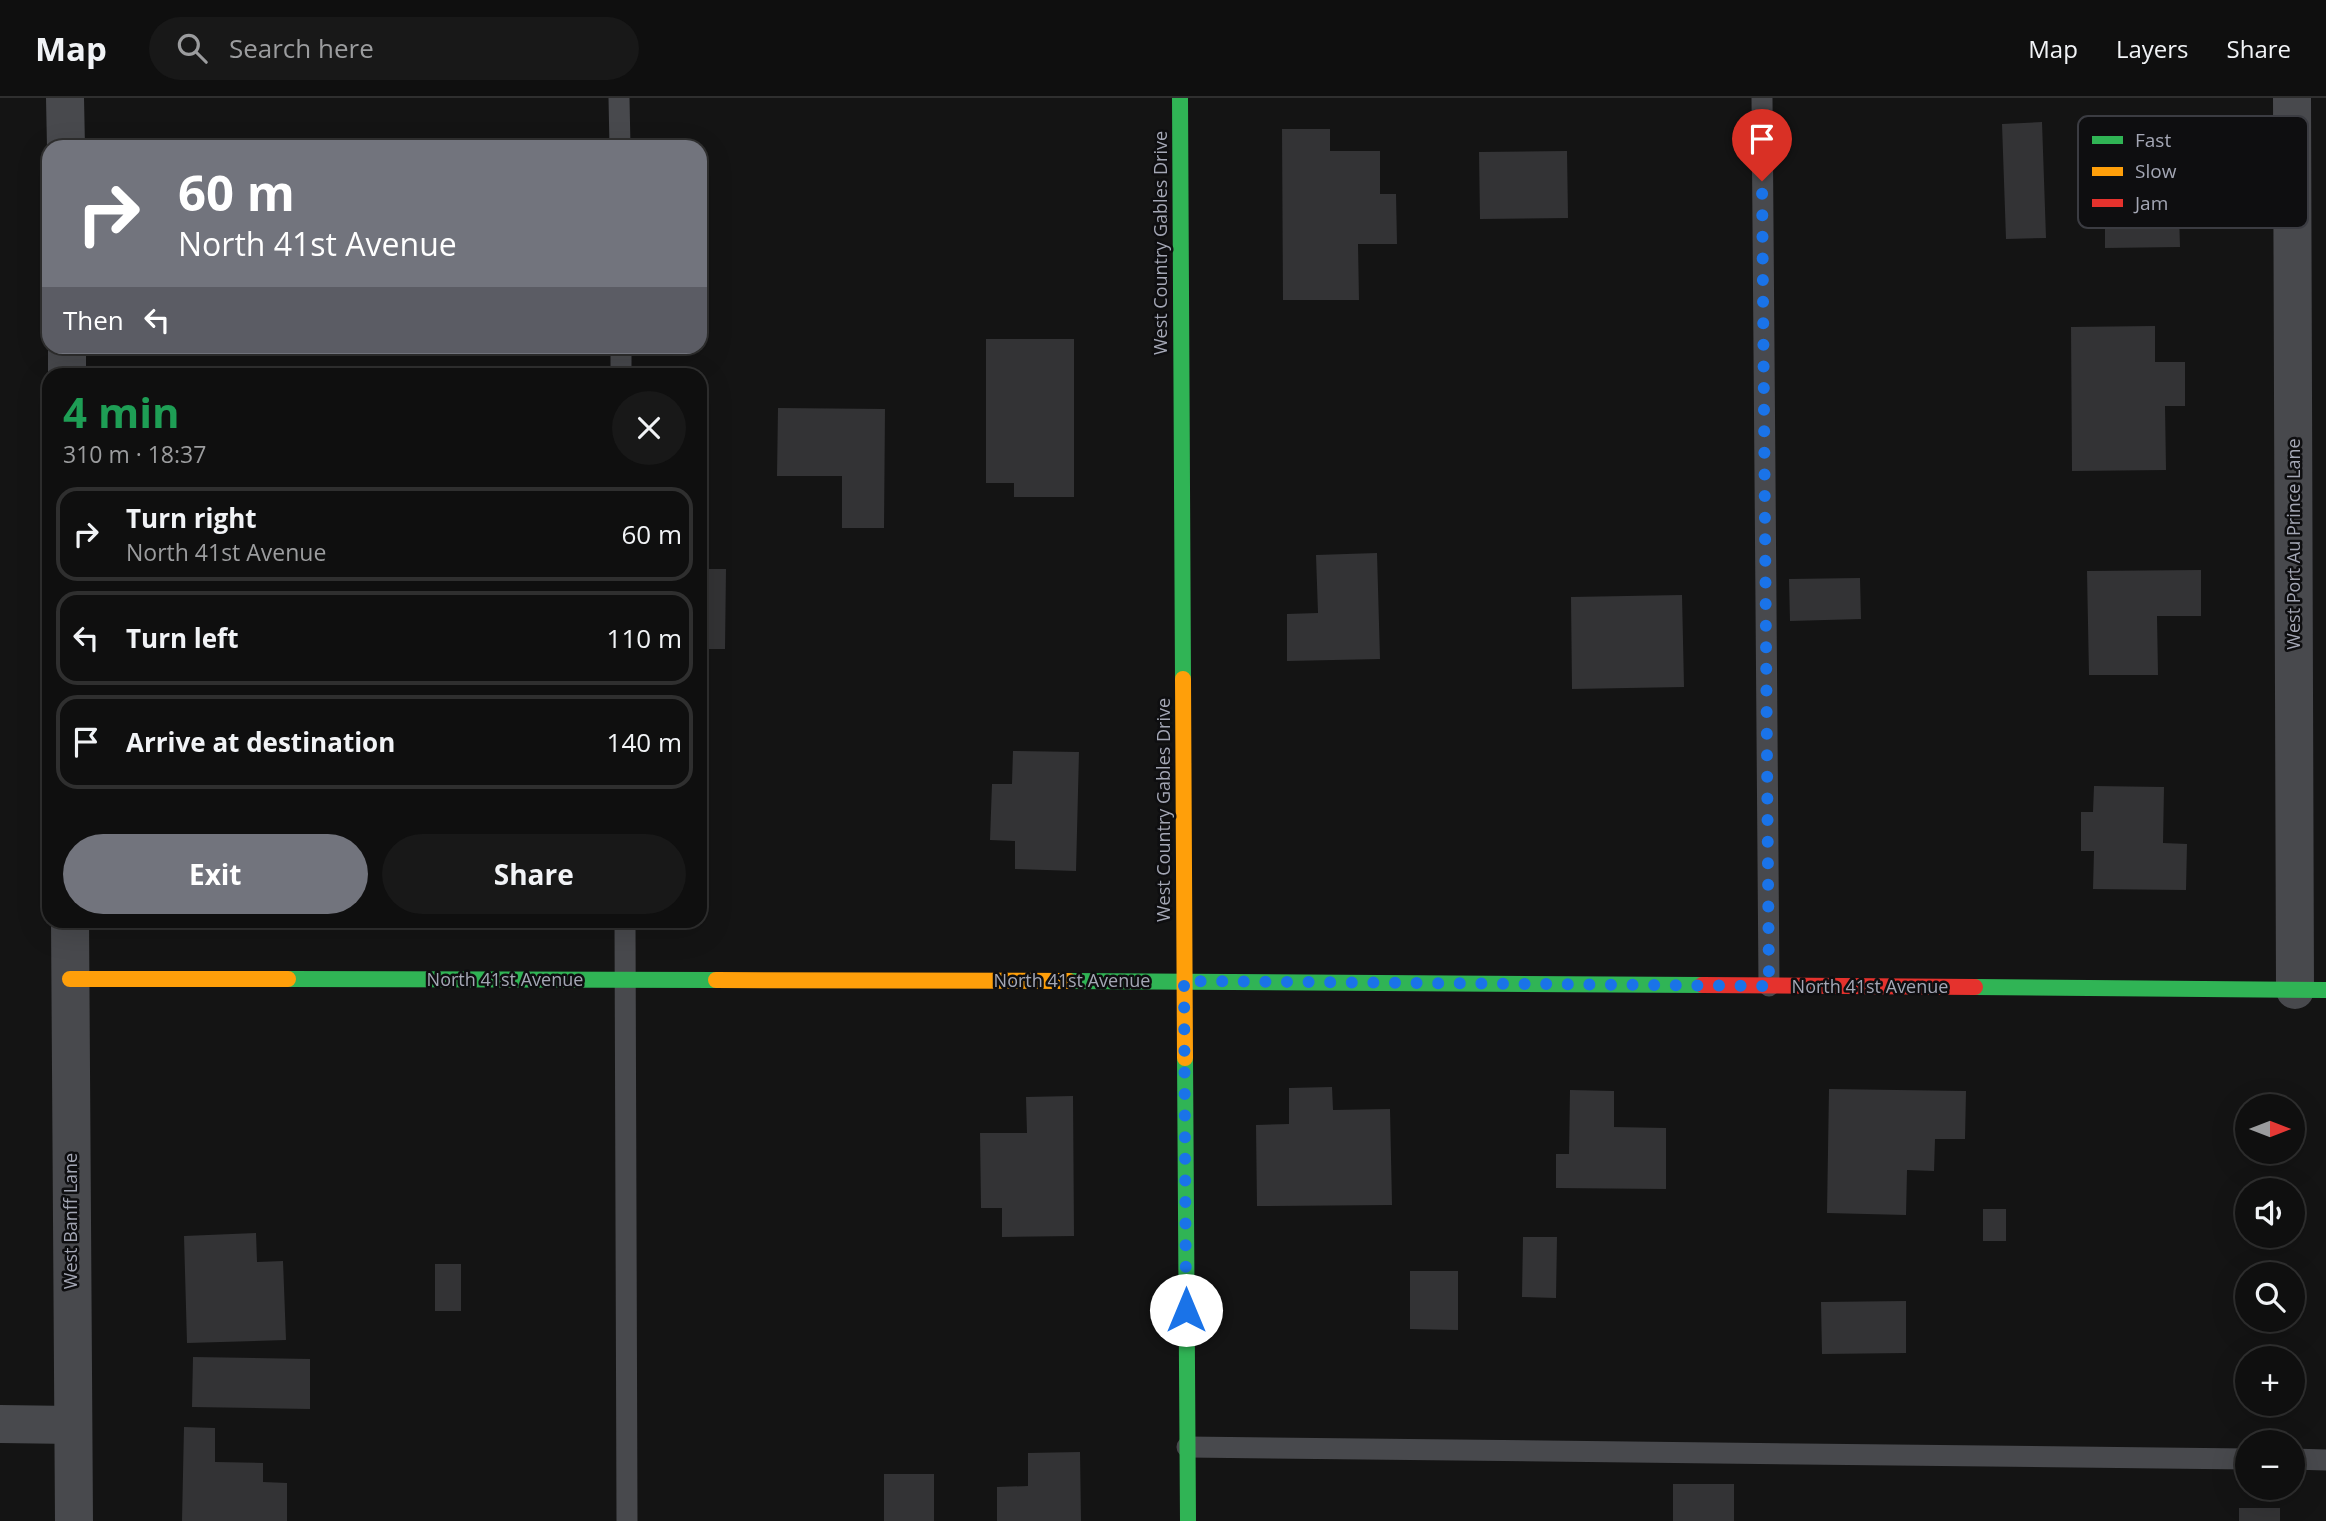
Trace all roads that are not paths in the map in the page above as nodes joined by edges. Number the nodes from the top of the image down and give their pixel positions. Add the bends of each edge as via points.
1 (65, 98) edge
2 (620, 98) edge
3 (1180, 98) edge
4 (1762, 98) edge
5 (2292, 98) edge
6 (2292, 116) edge
7 (66, 140) edge
8 (620, 140) edge
9 (2295, 228) edge
10 (69, 928) edge
11 (625, 928) edge
12 (70, 979) junction
13 (626, 981) junction
14 (1184, 981) junction
15 (1769, 986) junction
16 (2311, 990) edge
17 (0, 1424) edge
18 (73, 1424) junction
19 (1187, 1447) junction
20 (2235, 1459) edge
21 (2305, 1459) edge
22 (2326, 1460) edge
23 (74, 1521) edge
24 (627, 1521) edge
25 (1188, 1521) edge

1 - 7 street
2 - 8 lane
3 - 14 street, West Country Gables Drive
4 - 15 lane
5 - 6 street, West Port Au Prince Lane
9 - 16 street, West Port Au Prince Lane
10 - 12 street, West Banff Lane
11 - 13 lane
12 - 13 street, North 41st Avenue
12 - 18 street, West Banff Lane
13 - 14 street, North 41st Avenue
13 - 24 lane
14 - 15 street, North 41st Avenue
14 - 19 street, West Country Gables Drive
15 - 16 street, North 41st Avenue
17 - 18 street
18 - 23 street, West Banff Lane
19 - 20 lane
19 - 25 street, West Country Gables Drive
21 - 22 lane

